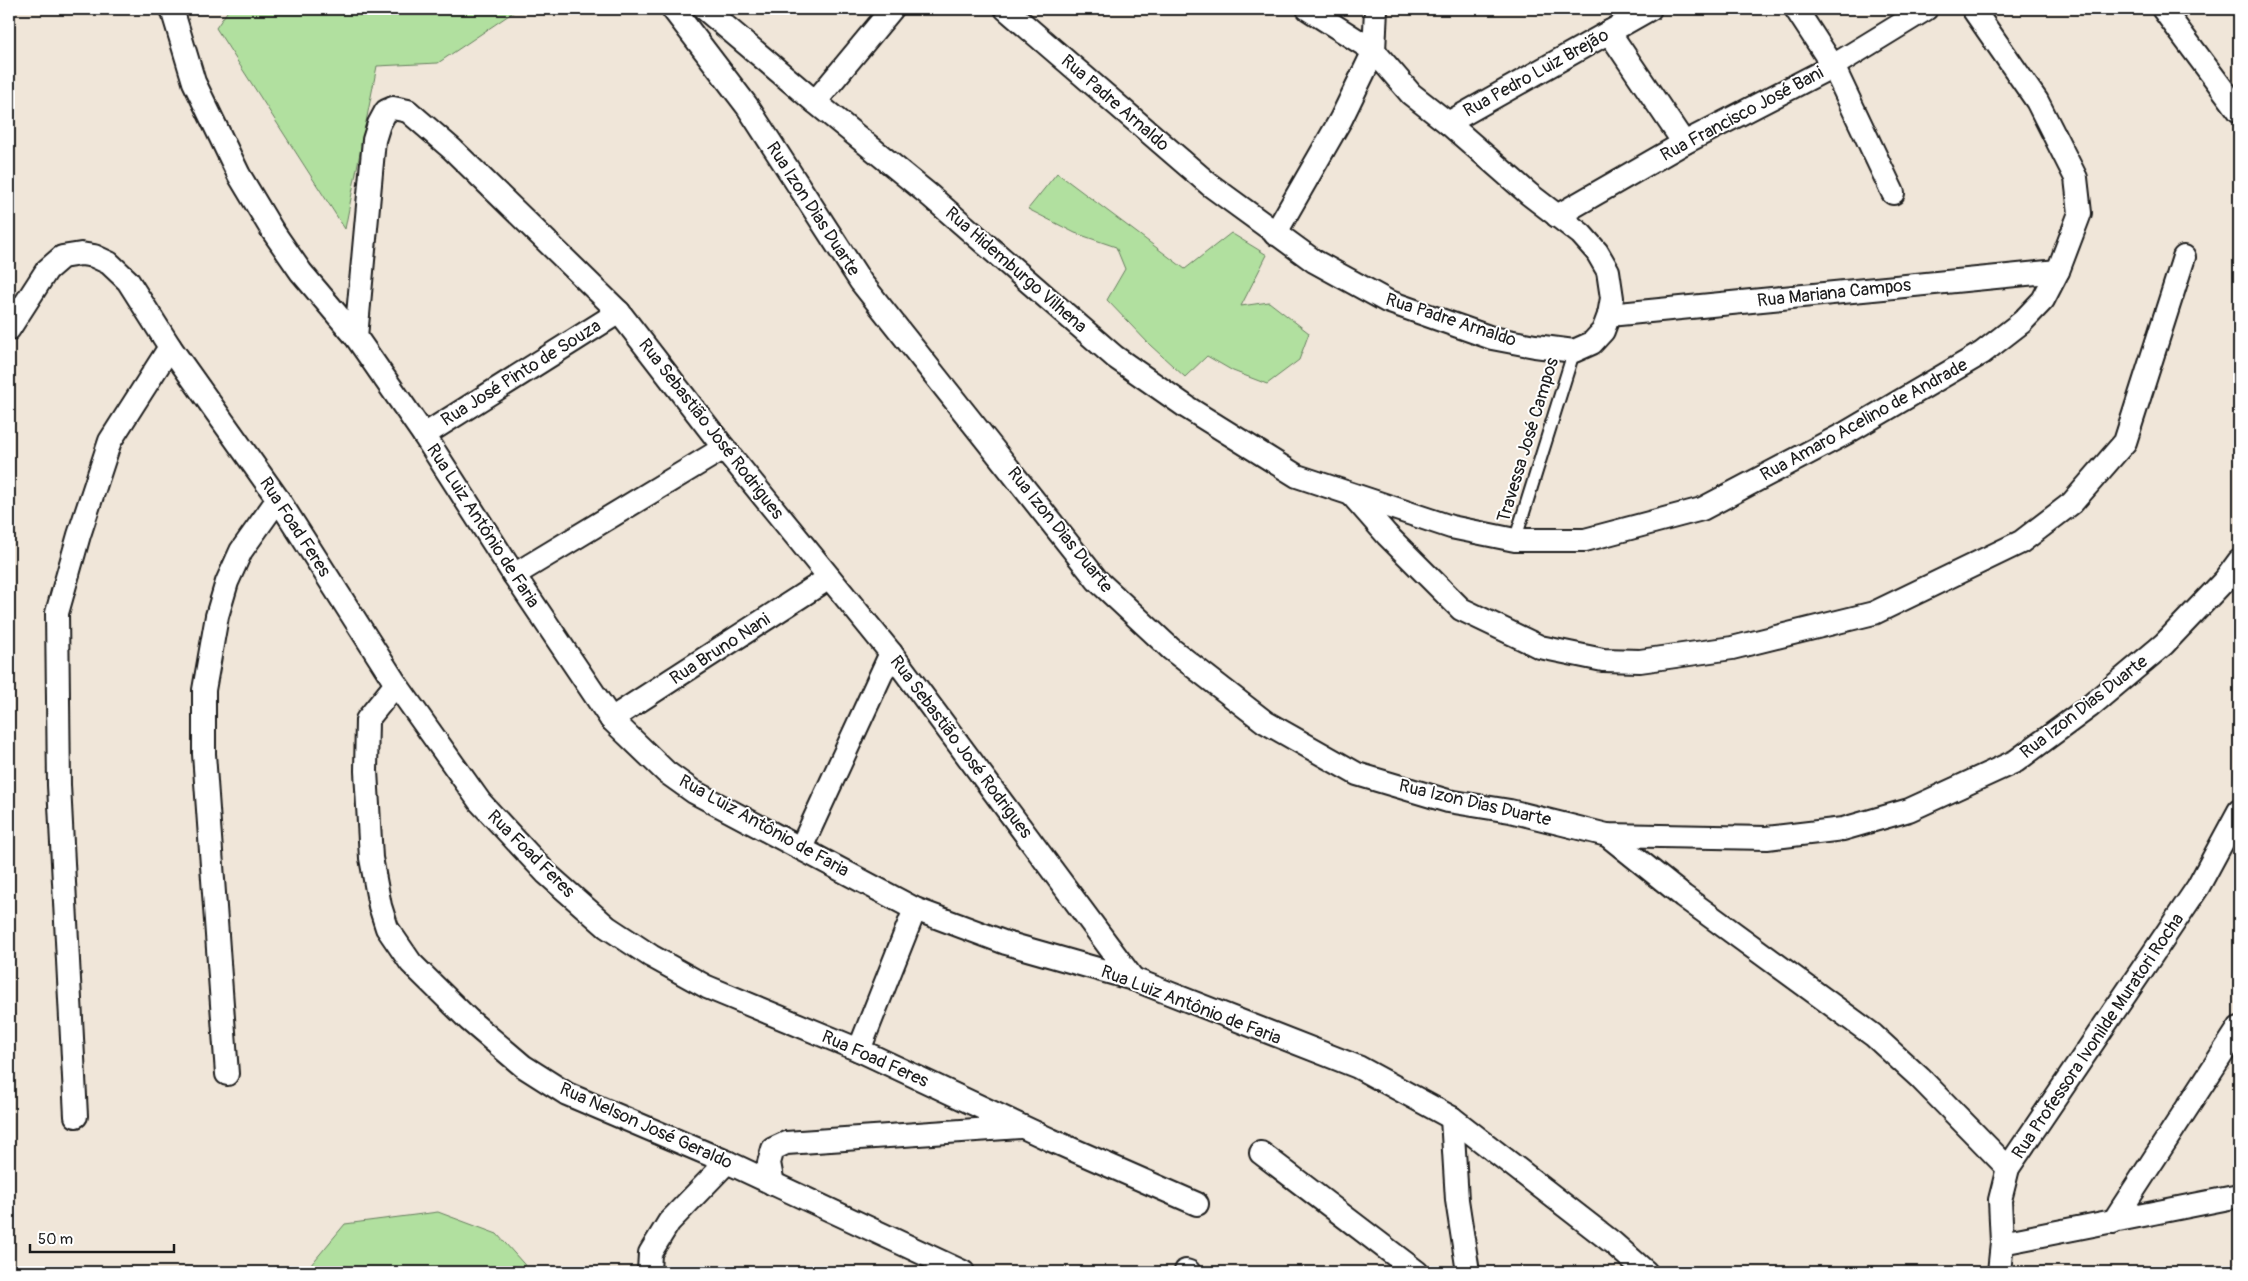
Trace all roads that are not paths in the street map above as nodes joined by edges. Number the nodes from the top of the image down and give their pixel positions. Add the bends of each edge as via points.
1 (172, 9) edge
2 (673, 9) edge
3 (705, 9) edge
4 (892, 9) edge
5 (1006, 9) edge
6 (1308, 9) edge
7 (1376, 9) edge
8 (1650, 9) edge
9 (1796, 9) edge
10 (1926, 9) edge
11 (1972, 9) edge
12 (2163, 9) edge
13 (1609, 32) junction
14 (1374, 51) junction
15 (1833, 66) junction
16 (815, 102) junction
17 (2239, 111) edge
18 (1448, 123) junction
19 (1684, 143) junction
20 (1893, 193) dead end
21 (1557, 216) junction
22 (1275, 234) junction
23 (2184, 257) dead end
24 (2058, 271) junction
25 (620, 312) junction
26 (1609, 316) junction
27 (9, 329) edge
28 (356, 338) junction
29 (170, 347) junction
30 (1574, 350) junction
31 (424, 435) junction
32 (724, 448) junction
33 (1352, 494) junction
34 (278, 500) junction
35 (1515, 540) junction
36 (2239, 560) edge
37 (514, 575) junction
38 (829, 578) junction
39 (891, 653) junction
40 (396, 684) junction
41 (611, 720) junction
42 (2239, 811) edge
43 (1607, 835) junction
44 (801, 848) junction
45 (915, 909) junction
46 (1133, 979) junction
47 (2239, 1028) edge
48 (859, 1050) junction
49 (227, 1074) dead end
50 (76, 1116) dead end
51 (1452, 1118) junction
52 (1022, 1127) junction
53 (1261, 1153) dead end
54 (727, 1162) junction
55 (2008, 1168) junction
56 (773, 1184) junction
57 (2239, 1196) edge
58 (1197, 1204) dead end
59 (2113, 1222) junction
60 (2002, 1243) junction
61 (650, 1272) edge
62 (963, 1272) edge
63 (1417, 1272) edge
64 (1468, 1272) edge
65 (1646, 1272) edge
66 (1998, 1272) edge

1 - 28 street, Rua Luiz Antônio de Faria via 194,82 239,176 301,272
2 - 43 street, Rua Izon Dias Duarte via 747,106 861,282 1097,580 1171,649 1265,722 1357,774 1448,801 1510,811
3 - 16 street, Rua Hidemburgo Vilhena
4 - 16 street
5 - 22 street, Rua Padre Arnaldo via 1210,185
6 - 14 street
7 - 14 street
8 - 13 street, Rua Pedro Luiz Brejão
9 - 15 street
10 - 15 street, Rua Francisco José Bani
11 - 24 street, Rua Amaro Acelino de Andrade via 2037,101 2076,178 2080,213
12 - 17 street
13 - 18 street, Rua Pedro Luiz Brejão
13 - 19 street
14 - 18 street via 1411,94
14 - 22 street via 1341,119
15 - 19 street, Rua Francisco José Bani
15 - 20 street
16 - 33 street, Rua Hidemburgo Vilhena via 928,194 1115,357 1188,408 1297,476
18 - 21 street
19 - 21 street, Rua Francisco José Bani
21 - 26 street via 1581,234 1597,252 1608,272 1612,298
22 - 30 street, Rua Padre Arnaldo via 1314,261 1387,301 1492,338
23 - 33 street via 2125,442 2120,449 2072,503 2021,542 1874,613 1732,648 1640,661 1603,660 1540,647 1461,610
24 - 26 street, Rua Mariana Campos
24 - 35 street, Rua Amaro Acelino de Andrade via 2042,300 2022,322 1982,353 1846,433 1702,509 1584,540
25 - 28 street, Rua Sebastião José Rodrigues via 452,149 408,111 393,108 386,111 374,140
25 - 31 street, Rua José Pinto de Souza
25 - 32 street, Rua Sebastião José Rodrigues
26 - 30 street via 1603,331 1592,343
27 - 29 street, Rua Foad Feres via 47,270 62,257 81,254 109,263 128,281
28 - 31 street, Rua Luiz Antônio de Faria
29 - 34 street, Rua Foad Feres
29 - 50 street via 110,441 57,613 58,785
30 - 35 lane, Travessa José Campos
31 - 37 street, Rua Luiz Antônio de Faria
32 - 37 street
32 - 38 street, Rua Sebastião José Rodrigues
33 - 35 street, Rua Amaro Acelino de Andrade via 1451,527
34 - 40 street, Rua Foad Feres
34 - 49 street via 241,551 227,582 217,616 204,690 204,754
36 - 43 street, Rua Izon Dias Duarte via 2225,580 2164,644 2089,707 2016,761 1908,810 1843,829 1767,838
37 - 41 street, Rua Luiz Antônio de Faria
38 - 39 street, Rua Sebastião José Rodrigues
38 - 41 street, Rua Bruno Nani
39 - 44 street
39 - 46 street, Rua Sebastião José Rodrigues
40 - 48 street, Rua Foad Feres via 480,802 546,872 607,927 707,987
40 - 54 street, Rua Nelson José Geraldo via 367,720 366,772 371,858 380,906 387,928 411,963 469,1020 523,1066 567,1094
41 - 44 street, Rua Luiz Antônio de Faria via 659,766 694,792
42 - 55 street, Rua Professora Ivonilde Muratori Rocha via 2198,887
43 - 55 street via 1683,896 1873,1036 1920,1078
44 - 45 street, Rua Luiz Antônio de Faria
45 - 46 street, Rua Luiz Antônio de Faria via 1006,943
45 - 48 street
46 - 51 street, Rua Luiz Antônio de Faria via 1358,1067
47 - 59 street
48 - 52 street, Rua Foad Feres
51 - 64 street via 1457,1200
51 - 65 street, Rua Luiz Antônio de Faria
52 - 56 street via 786,1143 773,1149 769,1163
52 - 58 street, Rua Foad Feres
53 - 63 street
54 - 56 street, Rua Nelson José Geraldo
54 - 61 street via 669,1222 650,1253
55 - 60 street, Rua Professora Ivonilde Muratori Rocha via 2000,1200
56 - 62 street, Rua Nelson José Geraldo
57 - 59 street
59 - 60 street
60 - 66 street, Rua Professora Ivonilde Muratori Rocha

